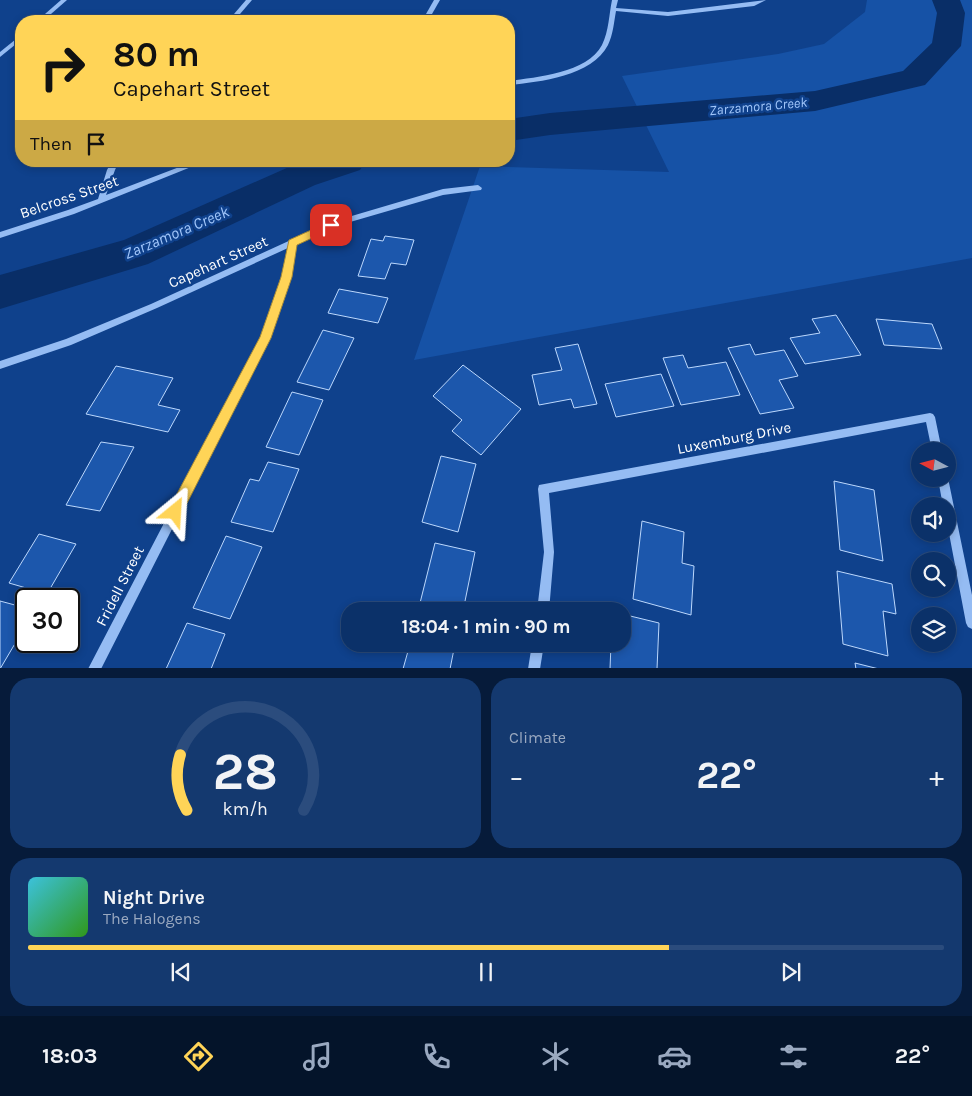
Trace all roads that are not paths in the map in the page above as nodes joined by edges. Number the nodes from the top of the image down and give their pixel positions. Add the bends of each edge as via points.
1 (64, 0) edge
2 (250, 0) edge
3 (437, 0) edge
4 (615, 0) edge
5 (763, 0) edge
6 (613, 9) junction
7 (47, 15) edge
8 (236, 15) edge
9 (429, 15) edge
10 (15, 42) edge
11 (0, 55) edge
12 (515, 82) edge
13 (113, 167) edge
14 (187, 167) edge
15 (478, 188) dead end
16 (101, 200) junction
17 (0, 235) edge
18 (292, 243) junction
19 (0, 365) edge
20 (935, 442) edge
21 (945, 488) edge
22 (544, 602) edge
23 (972, 623) edge
24 (537, 652) edge
25 (94, 668) edge
26 (534, 668) edge

1 - 7 street
2 - 8 street
3 - 9 street
4 - 6 street
5 - 6 street via 754,4 668,14
6 - 12 street via 605,45 598,57 572,70
10 - 11 street
13 - 16 street
14 - 16 street, Belcross Street
15 - 18 street, Capehart Street via 443,192 374,211 331,225
16 - 17 street, Belcross Street
18 - 19 street, Capehart Street via 68,342
18 - 25 street, Fridell Street via 287,277 265,338
20 - 22 street, Luxemburg Drive via 930,417 543,489 550,552
21 - 23 street
24 - 26 street

